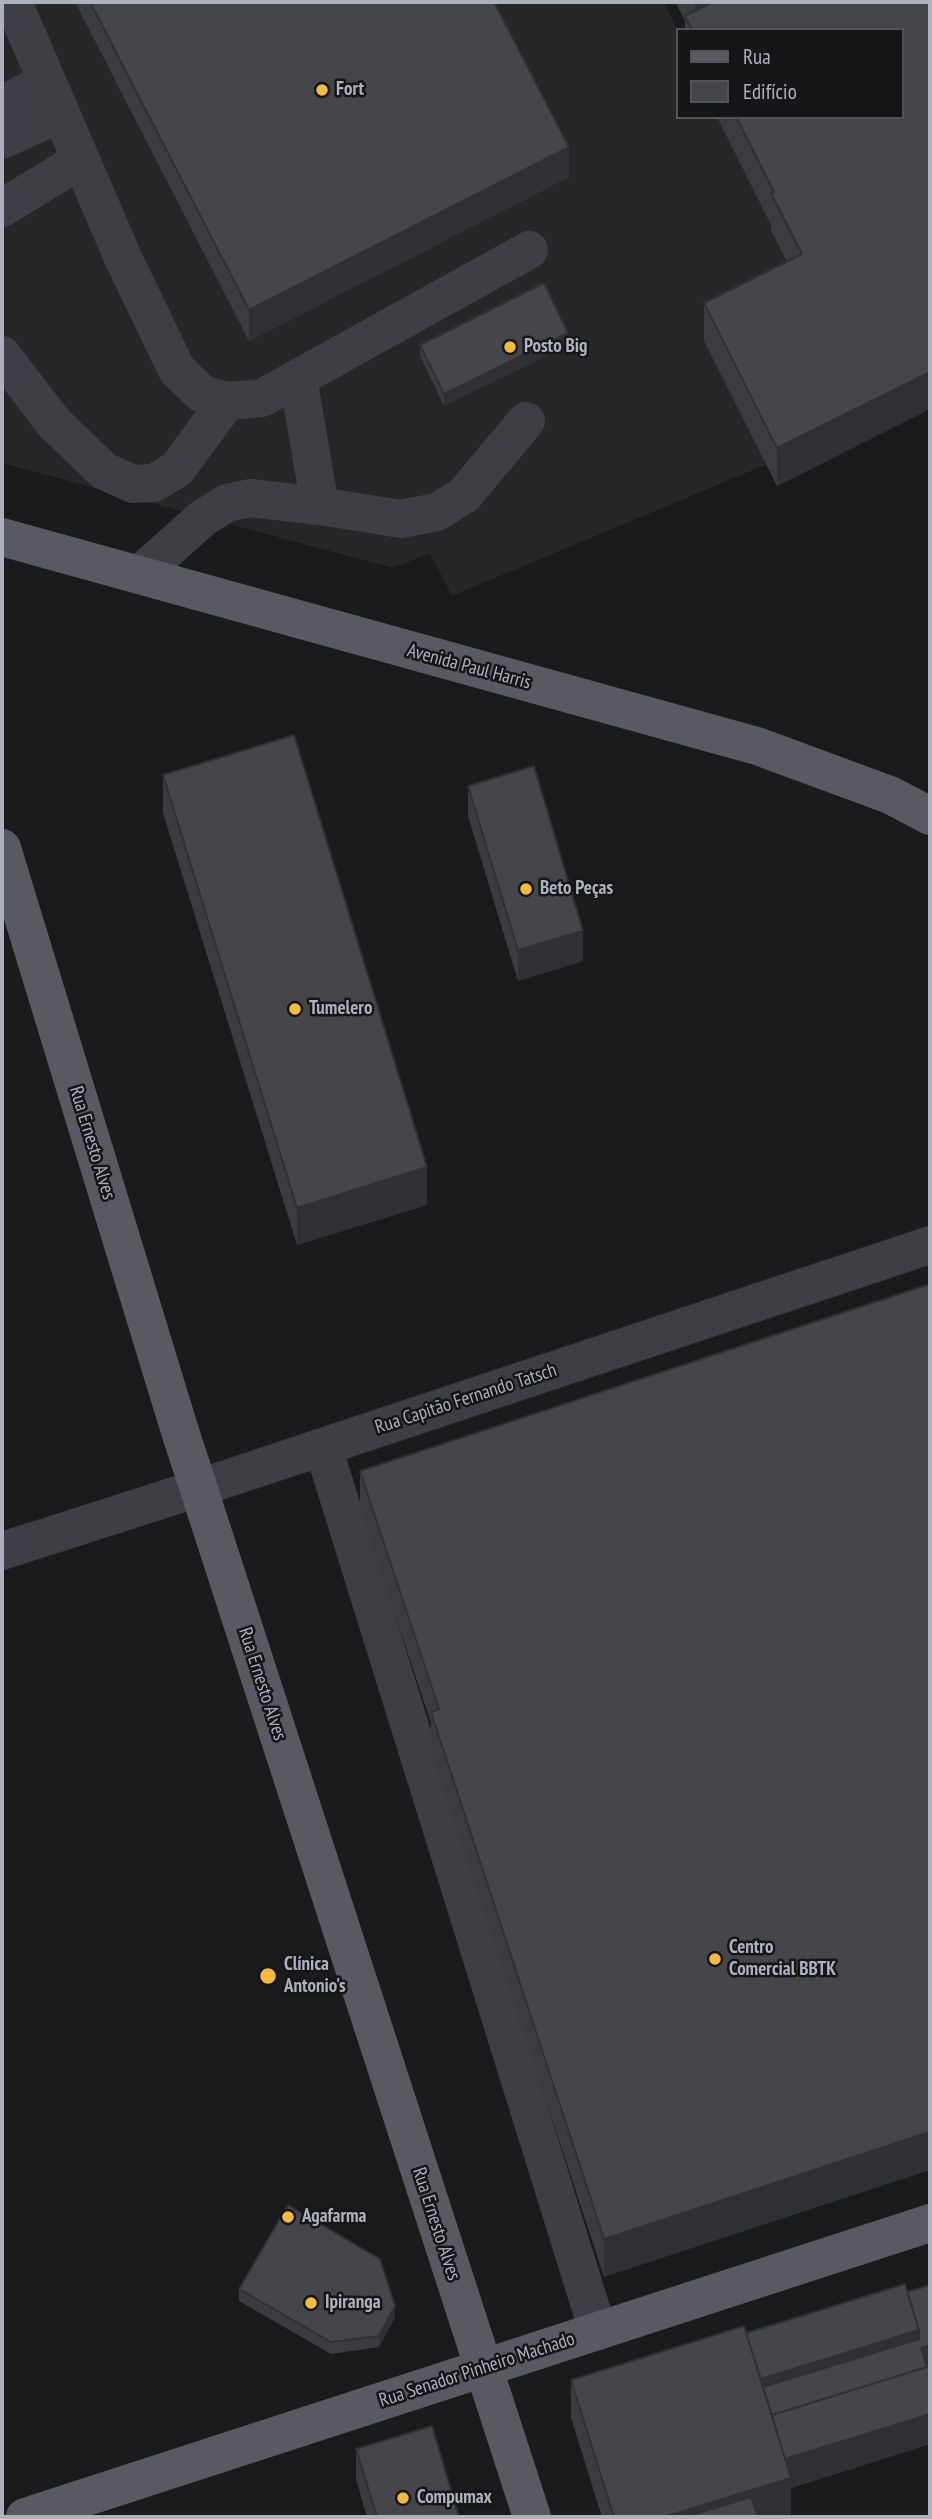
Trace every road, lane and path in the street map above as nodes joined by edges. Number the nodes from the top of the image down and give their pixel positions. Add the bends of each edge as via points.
1 (13, 2) edge
2 (54, 97) junction
3 (2, 104) edge
4 (2, 140) edge
5 (81, 160) junction
6 (2, 208) edge
7 (529, 250) dead end
8 (2, 355) edge
9 (298, 378) junction
10 (227, 401) junction
11 (526, 421) dead end
12 (320, 506) junction
13 (2, 537) edge
14 (139, 575) junction
15 (930, 816) edge
16 (2, 848) edge
17 (930, 1245) edge
18 (323, 1447) junction
19 (199, 1488) junction
20 (2, 1552) edge
21 (930, 2223) edge
22 (598, 2331) junction
23 (483, 2369) junction
24 (25, 2517) edge
25 (532, 2517) edge

1 - 2 street
2 - 3 street
2 - 4 street
2 - 5 street
5 - 6 street
5 - 10 street via 177,370 202,394
7 - 9 street
8 - 10 street via 54,423 104,471 133,484 154,483 177,469
9 - 10 street via 262,398
9 - 12 street
11 - 12 street via 464,495 437,512 401,519
12 - 14 street via 250,498 227,503 203,518
13 - 14 main road, Avenida Paul Harris
14 - 15 main road, Avenida Paul Harris via 757,746 890,795
16 - 19 main road, Rua Ernesto Alves
17 - 18 street, Rua Capitão Fernando Tatsch
18 - 19 street, Rua Capitão Fernando Tatsch
18 - 22 street
19 - 20 street, Rua Capitão Fernando Tatsch
19 - 23 main road, Rua Ernesto Alves
21 - 22 main road, Rua Senador Pinheiro Machado
22 - 23 main road, Rua Senador Pinheiro Machado
23 - 24 main road, Rua Senador Pinheiro Machado
23 - 25 main road, Rua Ernesto Alves

